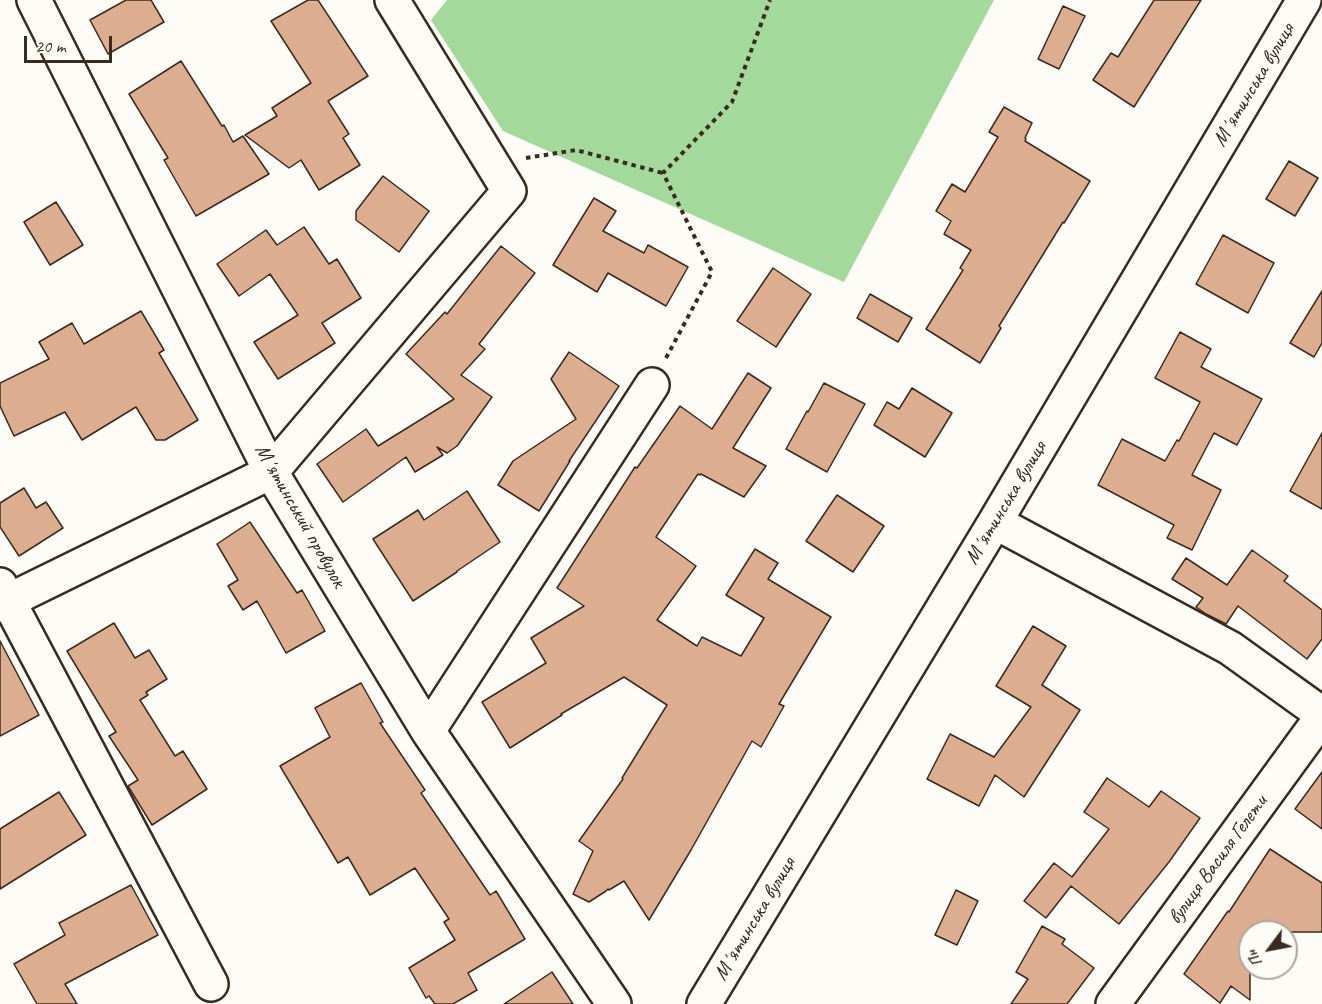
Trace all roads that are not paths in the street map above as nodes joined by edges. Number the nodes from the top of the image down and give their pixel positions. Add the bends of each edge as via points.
1 (34, 0) edge
2 (392, 0) edge
3 (1304, 0) edge
4 (652, 385) road end
5 (271, 472) junction
6 (995, 522) junction
7 (3, 597) edge
8 (1322, 715) edge
9 (428, 731) junction
10 (211, 984) dead end
11 (614, 1004) edge
12 (704, 1004) edge
13 (1113, 1004) edge

1 - 5 street, Мʼятинський провулок
2 - 5 street via 508,192
3 - 6 street, Мʼятинська вулиця
4 - 9 street
5 - 7 street
5 - 9 street, Мʼятинський провулок
6 - 8 street via 1230,648
6 - 12 street, Мʼятинська вулиця
7 - 10 street
8 - 13 street, вулиця Василя Гелети
9 - 11 street, Мʼятинський провулок

